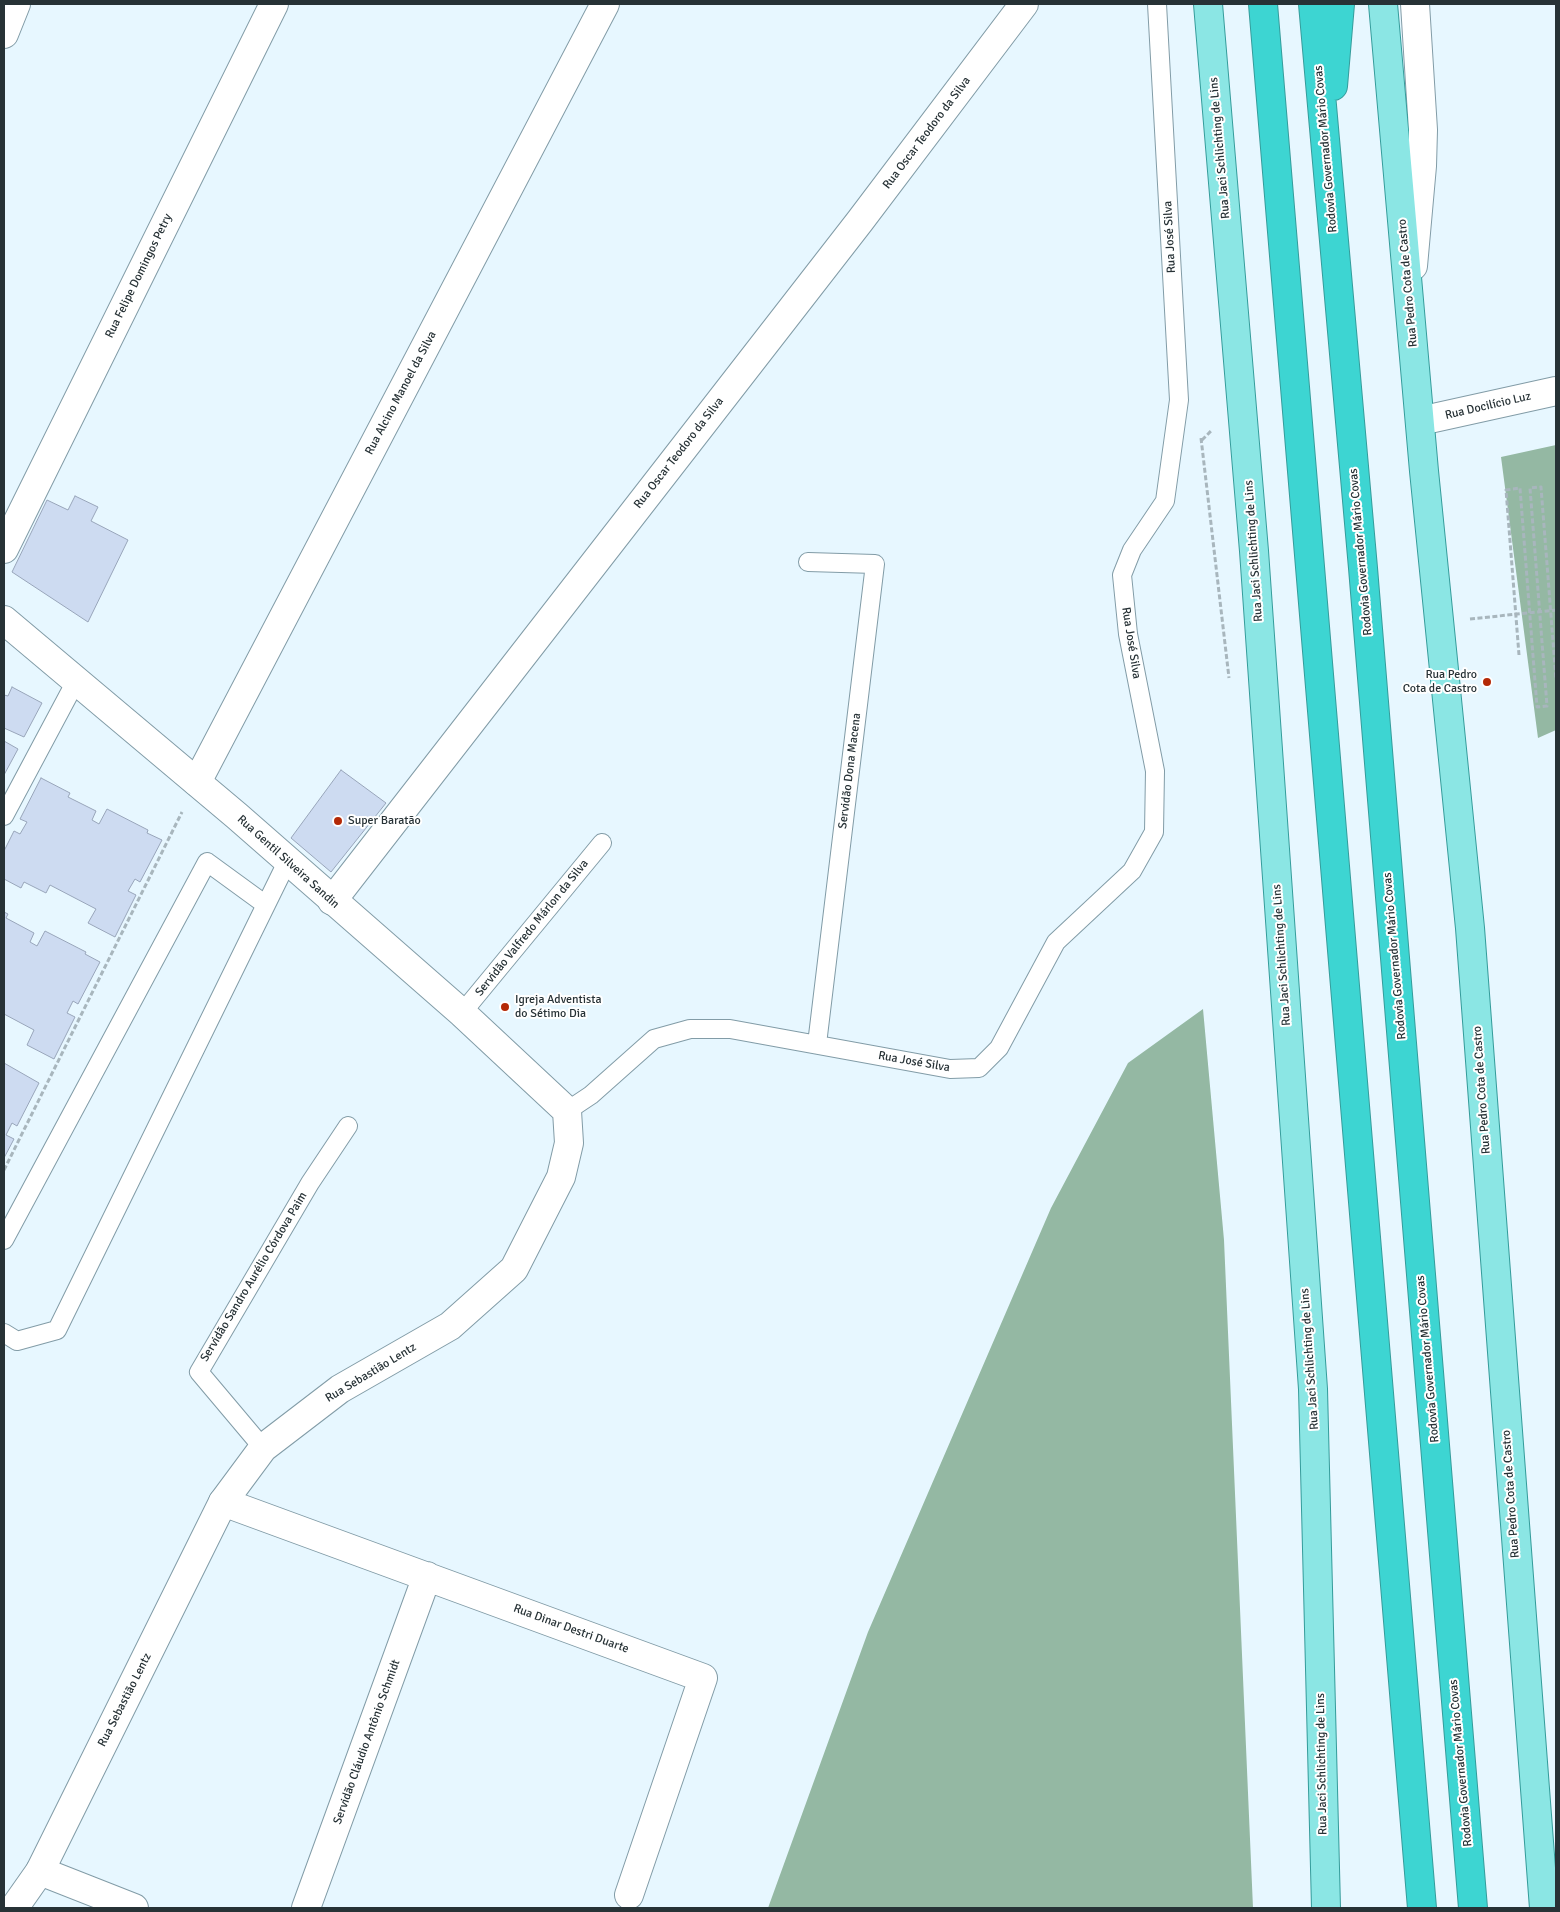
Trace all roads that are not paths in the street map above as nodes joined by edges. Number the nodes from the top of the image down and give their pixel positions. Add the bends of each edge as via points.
1 (16, 4) edge
2 (274, 4) edge
3 (605, 4) edge
4 (1024, 4) edge
5 (1157, 4) edge
6 (1208, 4) edge
7 (1263, 4) edge
8 (1313, 4) edge
9 (1340, 4) edge
10 (1384, 4) edge
11 (1415, 4) edge
12 (4, 34) edge
13 (1327, 154) junction
14 (1410, 302) junction
15 (1556, 391) edge
16 (1420, 422) junction
17 (4, 549) edge
18 (808, 562) dead end
19 (4, 620) edge
20 (76, 681) junction
21 (197, 782) junction
22 (4, 816) edge
23 (602, 843) dead end
24 (288, 860) junction
25 (332, 901) junction
26 (266, 904) junction
27 (462, 1013) junction
28 (817, 1044) junction
29 (567, 1111) junction
30 (348, 1126) dead end
31 (4, 1240) edge
32 (4, 1333) edge
33 (263, 1448) junction
34 (223, 1502) junction
35 (427, 1576) junction
36 (40, 1871) junction
37 (629, 1895) dead end
38 (14, 1908) edge
39 (134, 1908) edge
40 (306, 1908) edge
41 (1326, 1908) edge
42 (1422, 1908) edge
43 (1473, 1908) edge
44 (1544, 1908) edge

1 - 12 street
2 - 17 street, Rua Felipe Domingos Petry
3 - 21 street, Rua Alcino Manoel da Silva
4 - 25 street, Rua Oscar Teodoro da Silva via 860,221
5 - 28 lane, Rua José Silva via 1179,400 1166,501 1132,550 1122,575 1128,634 1155,771 1154,832 1132,871 1056,942 999,1048 979,1068 950,1069
6 - 41 main road, Rua Jaci Schlichting de Lins via 1254,551 1313,1390
7 - 42 highway
8 - 13 highway, Rodovia Governador Mário Covas
9 - 13 highway
10 - 14 main road, Rua Pedro Cota de Castro
11 - 14 street via 1423,130
13 - 43 highway, Rodovia Governador Mário Covas
14 - 16 main road, Rua Pedro Cota de Castro
15 - 16 street, Rua Docilício Luz
16 - 44 main road, Rua Pedro Cota de Castro via 1469,919
18 - 28 lane, Servidão Dona Macena via 875,564
19 - 20 street, Rua Gentil Silveira Sandin
20 - 21 street, Rua Gentil Silveira Sandin
20 - 22 lane
21 - 24 street, Rua Gentil Silveira Sandin
23 - 27 lane, Servidão Valfredo Márlon da Silva
24 - 25 street, Rua Gentil Silveira Sandin
24 - 26 lane
25 - 27 street, Rua Gentil Silveira Sandin
26 - 31 lane via 208,862
26 - 32 lane via 57,1330 17,1341
27 - 29 street, Rua Gentil Silveira Sandin
28 - 29 lane via 730,1029 690,1029 654,1039 591,1095
29 - 33 street, Rua Sebastião Lentz via 569,1143 561,1177 514,1269 450,1326 340,1389
30 - 33 lane, Servidão Sandro Aurélio Córdova Paim via 310,1183 199,1372
33 - 34 street, Rua Sebastião Lentz
34 - 35 street, Rua Dinar Destri Duarte
34 - 36 street, Rua Sebastião Lentz
35 - 37 street, Rua Dinar Destri Duarte via 703,1678
35 - 40 street, Servidão Cláudio Antônio Schmidt
36 - 38 street, Rua Sebastião Lentz
36 - 39 street

